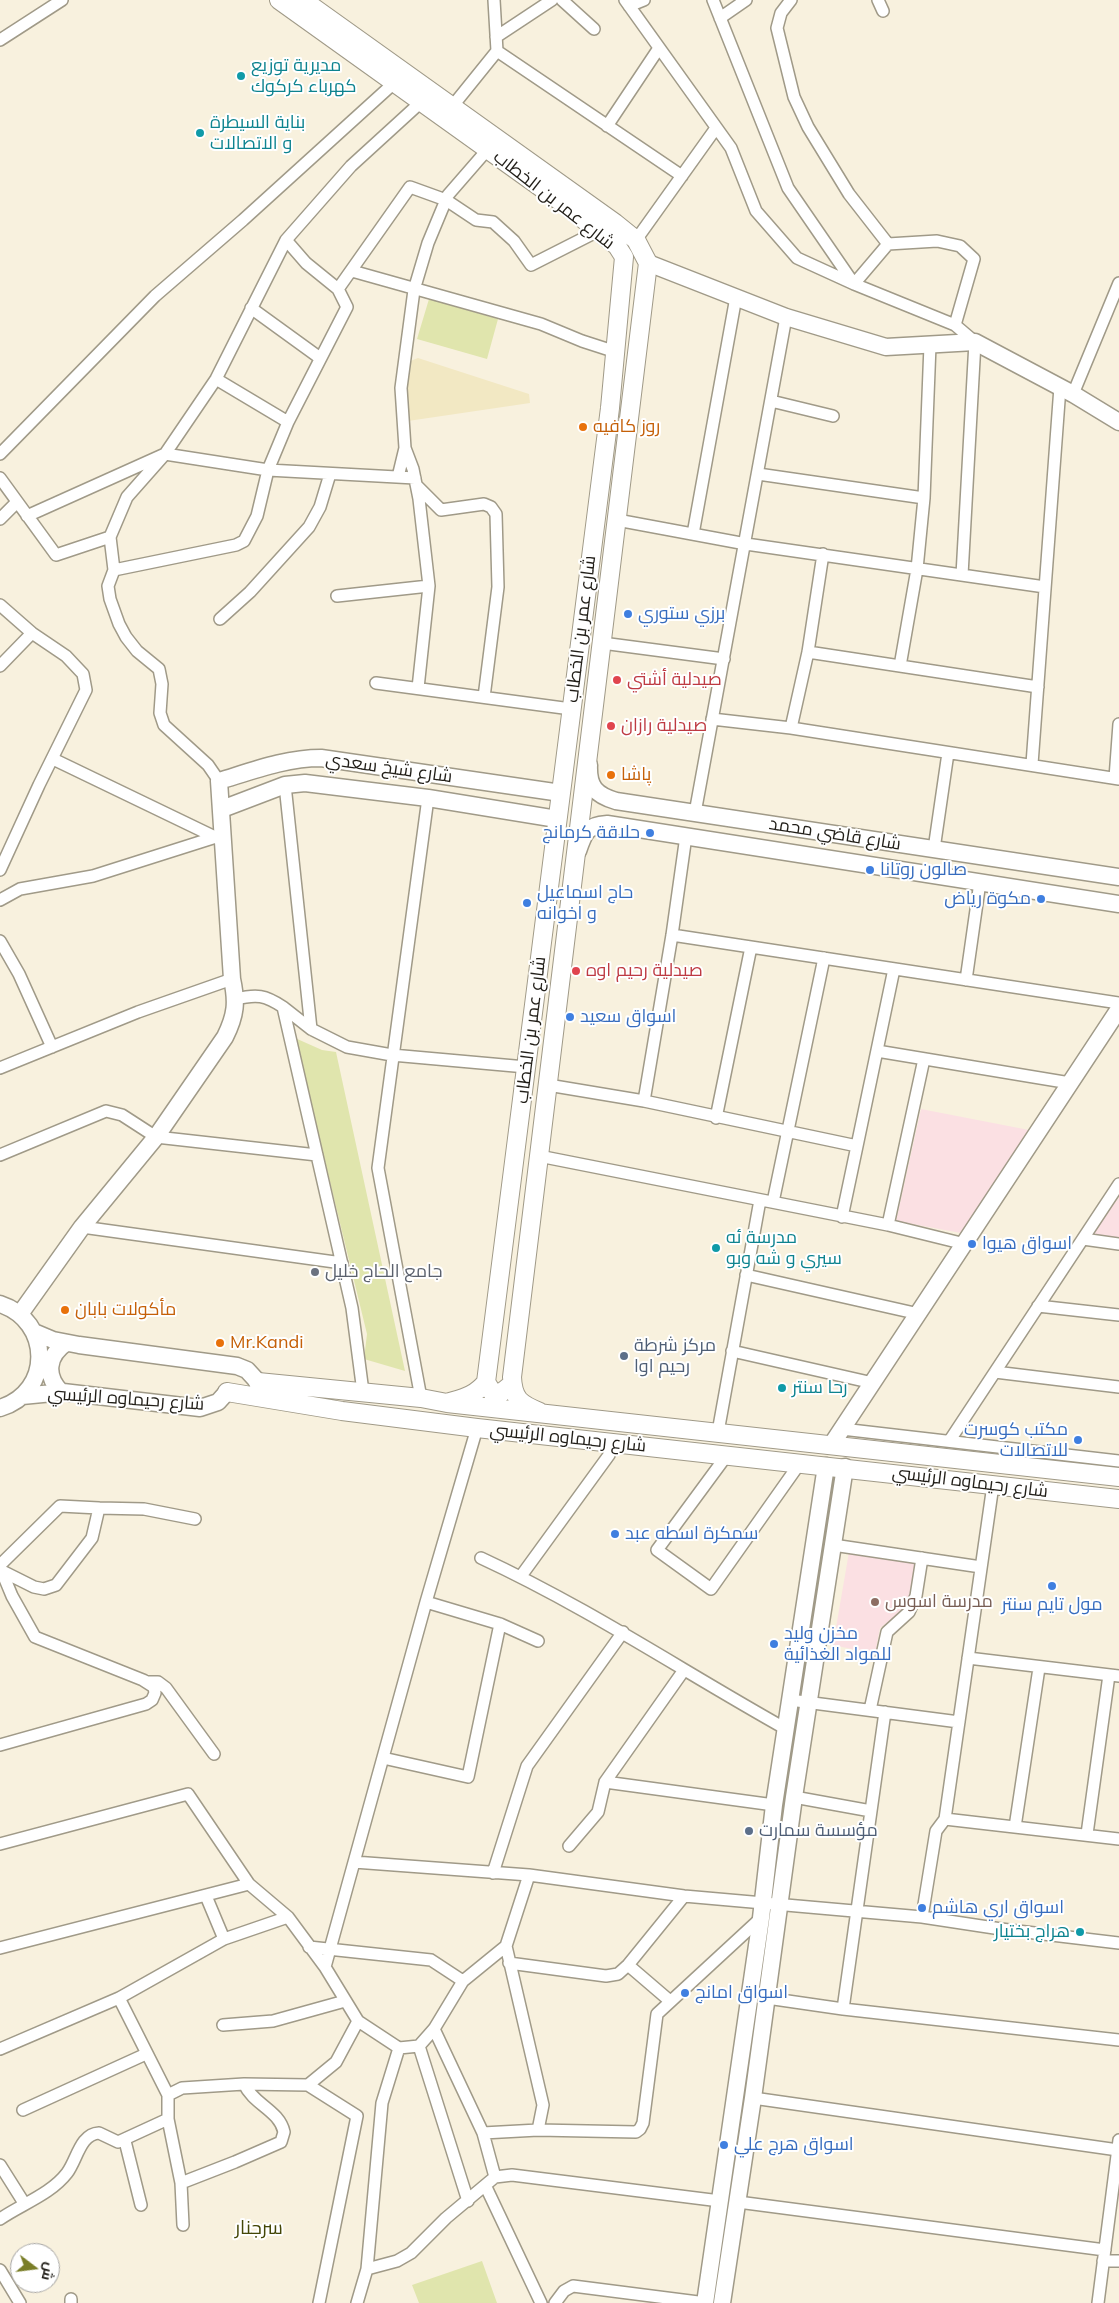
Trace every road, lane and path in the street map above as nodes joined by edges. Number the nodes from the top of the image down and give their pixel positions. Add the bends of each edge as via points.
1 (62, 0) edge
2 (279, 0) edge
3 (303, 0) edge
4 (494, 0) edge
5 (552, 0) edge
6 (562, 0) edge
7 (644, 0) edge
8 (713, 0) edge
9 (746, 0) edge
10 (791, 0) edge
11 (627, 3) edge
12 (720, 18) junction
13 (594, 29) dead end
14 (496, 37) junction
15 (0, 40) edge
16 (659, 48) junction
17 (497, 51) junction
18 (394, 83) junction
19 (420, 103) junction
20 (451, 108) junction
21 (607, 126) junction
22 (716, 128) junction
23 (488, 149) junction
24 (682, 176) junction
25 (446, 200) junction
26 (598, 231) junction
27 (286, 240) junction
28 (636, 240) junction
29 (888, 244) junction
30 (648, 263) junction
31 (352, 271) junction
32 (1119, 283) edge
33 (854, 284) junction
34 (338, 289) junction
35 (414, 290) junction
36 (736, 297) junction
37 (251, 308) junction
38 (786, 317) junction
39 (955, 326) junction
40 (975, 342) junction
41 (930, 345) junction
42 (616, 352) junction
43 (320, 358) junction
44 (216, 379) junction
45 (1067, 391) junction
46 (771, 401) junction
47 (833, 416) dead end
48 (288, 422) junction
49 (1119, 422) edge
50 (405, 448) junction
51 (0, 454) edge
52 (165, 454) junction
53 (601, 469) junction
54 (268, 470) junction
55 (623, 471) junction
56 (330, 474) junction
57 (758, 474) junction
58 (398, 477) junction
59 (0, 478) edge
60 (416, 482) junction
61 (924, 498) junction
62 (17, 502) junction
63 (441, 510) junction
64 (421, 513) junction
65 (26, 516) junction
66 (0, 519) edge
67 (617, 520) junction
68 (694, 534) junction
69 (110, 537) junction
70 (746, 544) junction
71 (823, 554) junction
72 (114, 570) junction
73 (917, 570) junction
74 (588, 573) junction
75 (610, 575) junction
76 (962, 575) junction
77 (429, 586) junction
78 (1045, 587) junction
79 (337, 596) dead end
80 (0, 605) edge
81 (220, 619) dead end
82 (32, 632) junction
83 (602, 643) junction
84 (808, 652) junction
85 (724, 659) junction
86 (0, 666) edge
87 (900, 666) junction
88 (376, 683) dead end
89 (1038, 687) junction
90 (418, 688) junction
91 (484, 697) junction
92 (571, 709) junction
93 (712, 719) junction
94 (1119, 724) edge
95 (791, 728) junction
96 (589, 750) junction
97 (948, 753) junction
98 (53, 760) junction
99 (1032, 764) junction
100 (1117, 779) edge
101 (219, 781) junction
102 (285, 784) junction
103 (561, 792) junction
104 (428, 798) junction
105 (222, 809) junction
106 (695, 813) junction
107 (557, 819) junction
108 (686, 836) junction
109 (220, 839) junction
110 (876, 841) junction
111 (934, 849) junction
112 (575, 860) junction
113 (873, 866) junction
114 (0, 870) edge
115 (1119, 878) edge
116 (980, 882) junction
117 (0, 900) edge
118 (1119, 904) edge
119 (672, 935) junction
120 (0, 941) edge
121 (751, 947) junction
122 (824, 958) junction
123 (894, 969) junction
124 (232, 979) junction
125 (966, 980) junction
126 (536, 991) junction
127 (559, 994) junction
128 (236, 999) junction
129 (1119, 1003) edge
130 (283, 1007) junction
131 (1119, 1009) edge
132 (311, 1029) junction
133 (52, 1047) junction
134 (877, 1050) junction
135 (392, 1055) junction
136 (924, 1058) junction
137 (526, 1067) junction
138 (0, 1068) edge
139 (1070, 1084) junction
140 (548, 1085) junction
141 (644, 1101) junction
142 (716, 1118) junction
143 (787, 1133) junction
144 (156, 1137) junction
145 (857, 1146) junction
146 (0, 1155) edge
147 (317, 1155) junction
148 (539, 1156) junction
149 (1119, 1184) edge
150 (760, 1200) junction
151 (773, 1202) junction
152 (842, 1217) junction
153 (888, 1225) junction
154 (82, 1227) junction
155 (1082, 1239) junction
156 (965, 1244) junction
157 (1119, 1244) edge
158 (503, 1256) junction
159 (527, 1257) junction
160 (342, 1263) junction
161 (746, 1275) junction
162 (0, 1304) edge
163 (1038, 1306) junction
164 (20, 1314) junction
165 (919, 1314) junction
166 (1119, 1315) edge
167 (34, 1332) junction
168 (66, 1343) junction
169 (732, 1351) junction
170 (995, 1372) junction
171 (258, 1382) joint
172 (486, 1382) junction
173 (873, 1383) junction
174 (512, 1384) junction
175 (1119, 1387) edge
176 (61, 1392) junction
177 (227, 1392) joint
178 (363, 1392) junction
179 (22, 1396) junction
180 (420, 1398) junction
181 (447, 1403) junction
182 (0, 1408) edge
183 (540, 1412) junction
184 (672, 1426) junction
185 (477, 1428) junction
186 (842, 1430) junction
187 (711, 1431) junction
188 (950, 1440) junction
189 (610, 1442) junction
190 (832, 1444) junction
191 (670, 1449) junction
192 (700, 1452) junction
193 (727, 1455) junction
194 (1119, 1461) edge
195 (800, 1463) junction
196 (826, 1466) junction
197 (844, 1476) junction
198 (1119, 1476) edge
199 (824, 1484) junction
200 (993, 1485) junction
201 (1119, 1498) edge
202 (99, 1508) junction
203 (195, 1519) dead end
204 (833, 1545) junction
205 (481, 1558) dead end
206 (922, 1558) junction
207 (981, 1567) junction
208 (1, 1568) edge
209 (521, 1576) junction
210 (426, 1602) junction
211 (500, 1624) junction
212 (623, 1632) junction
213 (538, 1641) dead end
214 (968, 1658) junction
215 (1039, 1668) junction
216 (684, 1670) junction
217 (1114, 1676) edge
218 (148, 1682) junction
219 (790, 1700) junction
220 (809, 1701) junction
221 (870, 1710) junction
222 (885, 1712) junction
223 (959, 1722) junction
224 (786, 1729) junction
225 (0, 1745) edge
226 (214, 1754) dead end
227 (383, 1758) junction
228 (605, 1782) junction
229 (794, 1797) junction
230 (774, 1805) junction
231 (871, 1811) junction
232 (945, 1819) junction
233 (1015, 1826) junction
234 (1087, 1834) junction
235 (1119, 1839) edge
236 (0, 1844) edge
237 (569, 1846) dead end
238 (354, 1862) junction
239 (493, 1873) junction
240 (529, 1875) junction
241 (249, 1884) junction
242 (206, 1896) junction
243 (684, 1896) junction
244 (780, 1904) junction
245 (761, 1910) junction
246 (856, 1913) junction
247 (288, 1917) junction
248 (922, 1917) junction
249 (224, 1939) junction
250 (1119, 1942) edge
251 (506, 1946) junction
252 (309, 1947) junction
253 (0, 1948) edge
254 (330, 1950) junction
255 (509, 1963) junction
256 (628, 1966) junction
257 (325, 1967) junction
258 (463, 1981) junction
259 (119, 1998) junction
260 (767, 1998) junction
261 (345, 2001) junction
262 (670, 2001) junction
263 (843, 2009) junction
264 (358, 2021) junction
265 (223, 2025) dead end
266 (434, 2029) junction
267 (1119, 2040) edge
268 (419, 2046) junction
269 (399, 2048) junction
270 (0, 2049) edge
271 (146, 2054) junction
272 (244, 2084) junction
273 (308, 2085) junction
274 (168, 2095) junction
275 (753, 2098) junction
276 (23, 2110) dead end
277 (168, 2119) junction
278 (538, 2130) junction
279 (484, 2133) junction
280 (125, 2141) junction
281 (1118, 2145) edge
282 (0, 2165) edge
283 (496, 2178) junction
284 (181, 2183) junction
285 (486, 2186) junction
286 (468, 2201) junction
287 (720, 2201) junction
288 (738, 2202) junction
289 (24, 2203) junction
290 (141, 2205) dead end
291 (0, 2218) edge
292 (183, 2225) dead end
293 (722, 2246) junction
294 (1104, 2256) junction
295 (1119, 2260) edge
296 (367, 2269) junction
297 (0, 2270) edge
298 (20, 2303) edge
299 (319, 2303) edge
300 (356, 2303) edge
301 (541, 2303) edge
302 (555, 2303) edge
303 (706, 2303) edge
304 (722, 2303) edge
305 (1098, 2303) edge

1 - 15 street
2 - 18 main road, شارع عمر بن الخطاب
3 - 20 main road, شارع عمر بن الخطاب
4 - 14 street
5 - 14 street
6 - 13 street
7 - 11 street
8 - 12 street
9 - 12 street
10 - 29 street via 781,13 776,28 794,97 808,127 850,194
11 - 16 street
12 - 33 street via 788,188
14 - 17 street
16 - 21 street
16 - 22 street
17 - 20 street
17 - 21 street
18 - 19 main road, شارع عمر بن الخطاب
18 - 51 street via 155,296
19 - 23 main road, شارع عمر بن الخطاب
19 - 27 street via 351,166
20 - 28 main road, شارع عمر بن الخطاب
21 - 24 street
22 - 24 street
22 - 33 street via 731,148 756,212 773,232 797,258
23 - 25 street
23 - 26 main road, شارع عمر بن الخطاب
24 - 28 street
25 - 26 street via 476,220 493,222 514,241 531,266
25 - 31 street via 410,187
25 - 35 street via 428,243
26 - 42 main road, شارع عمر بن الخطاب via 617,246 624,257
27 - 34 street
27 - 37 street
28 - 30 main road, شارع عمر بن الخطاب
29 - 33 street
29 - 39 street via 937,241 960,246 974,259
30 - 36 street
30 - 55 main road, شارع عمر بن الخطاب
31 - 34 street
31 - 35 street
32 - 45 street
33 - 39 street
34 - 43 street via 347,307
35 - 42 street via 540,324
35 - 50 street via 401,388
36 - 38 street
36 - 68 street
37 - 43 street
37 - 44 street
38 - 41 street via 886,347
38 - 46 street
39 - 40 street
40 - 41 street
40 - 45 street
40 - 76 street
41 - 61 street
42 - 53 main road, شارع عمر بن الخطاب
43 - 48 street
44 - 48 street
44 - 52 street
45 - 49 street
45 - 78 street
46 - 47 street
46 - 57 street
48 - 54 street
50 - 58 street
50 - 60 street
52 - 54 street
52 - 65 street
52 - 69 street via 127,497
53 - 55 main road
53 - 74 main road, شارع عمر بن الخطاب
54 - 56 street
54 - 72 street via 257,516 244,541
55 - 67 main road, شارع عمر بن الخطاب
56 - 58 street
56 - 81 street via 320,507 309,527 250,592
57 - 61 street
57 - 70 street
58 - 60 street
59 - 62 street
60 - 63 street
60 - 64 street
61 - 73 street
62 - 65 street
62 - 66 street
63 - 64 street
63 - 91 street via 484,504 491,506 496,514 498,587
64 - 77 street
65 - 69 street via 56,555
67 - 68 street
67 - 75 main road, شارع عمر بن الخطاب
68 - 70 street
69 - 72 street
70 - 71 street
70 - 85 street
71 - 73 street
71 - 84 street
72 - 101 street via 108,586 110,599 119,624 137,651 159,669 160,713 164,725 208,765
73 - 76 street
73 - 87 street
74 - 75 main road
74 - 92 main road, شارع عمر بن الخطاب
75 - 83 main road, شارع عمر بن الخطاب
76 - 78 street
77 - 79 street
77 - 90 street
78 - 89 street
80 - 82 street
82 - 86 street
82 - 98 street via 66,656 83,674 86,690
83 - 85 street
83 - 96 main road, شارع عمر بن الخطاب
84 - 87 street
84 - 95 street
85 - 93 street
87 - 89 street
88 - 90 street
89 - 99 street
90 - 91 street
91 - 92 street
92 - 103 main road, شارع عمر بن الخطاب
93 - 95 street
93 - 106 street
94 - 100 street
95 - 97 street
96 - 106 street, شارع قاضي محمد via 590,781 602,797
96 - 112 main road, شارع عمر بن الخطاب
97 - 99 street
97 - 111 street
98 - 109 street
98 - 114 street
99 - 100 street
101 - 103 street, شارع شيخ سعدي via 283,762 321,758
101 - 105 street
102 - 104 street, شارع شيخ سعدي via 305,783
102 - 105 street, شارع شيخ سعدي
102 - 132 street
103 - 107 main road, شارع عمر بن الخطاب
104 - 107 street, شارع شيخ سعدي
104 - 135 street
105 - 109 street
106 - 110 street, شارع قاضي محمد
107 - 126 main road, شارع عمر بن الخطاب
108 - 112 street, شارع قاضي محمد via 607,824 594,825 582,839
108 - 113 street, شارع قاضي محمد
108 - 119 street
109 - 117 street via 93,876 20,889
109 - 124 street
110 - 111 street, شارع قاضي محمد
110 - 113 street
111 - 115 street, شارع قاضي محمد
112 - 127 main road, شارع عمر بن الخطاب
113 - 116 street, شارع قاضي محمد
116 - 118 street, شارع قاضي محمد
116 - 125 street
119 - 121 street
119 - 141 street
120 - 133 street via 19,974
121 - 122 street
121 - 142 street
122 - 123 street
122 - 143 street
123 - 125 street
123 - 134 street
124 - 128 street
124 - 133 street
125 - 129 street
126 - 127 main road
126 - 137 main road, شارع عمر بن الخطاب
127 - 140 main road, شارع عمر بن الخطاب
128 - 130 street via 254,995 269,998
128 - 144 street via 234,1019 225,1037
130 - 132 street
130 - 147 street
131 - 139 street
132 - 135 street via 347,1046
133 - 138 street
134 - 136 street
134 - 145 street
135 - 137 street
135 - 180 street via 378,1168
136 - 139 street
136 - 153 street
137 - 158 main road, شارع عمر بن الخطاب
139 - 156 street
140 - 141 street
140 - 148 main road, شارع عمر بن الخطاب
141 - 142 street
142 - 143 street
143 - 145 street
143 - 151 street
144 - 146 street via 122,1115 106,1111
144 - 147 street
144 - 154 street
145 - 152 street
147 - 160 street
148 - 150 street
148 - 159 main road, شارع عمر بن الخطاب
149 - 155 street
150 - 151 street
150 - 161 street
151 - 152 street
152 - 153 street
153 - 156 street
154 - 160 street
154 - 164 street
155 - 157 street
155 - 163 street
156 - 165 street
158 - 159 main road
158 - 172 main road, شارع عمر بن الخطاب
159 - 174 main road, شارع عمر بن الخطاب
160 - 178 street via 356,1332
161 - 165 street
161 - 169 street
162 - 164 street
163 - 166 street
163 - 170 street
164 - 167 street
165 - 173 street
167 - 168 street, شارع رحيماوه الرئيسي
167 - 179 street via 40,1359 37,1373
168 - 171 street, شارع رحيماوه الرئيسي via 237,1366
168 - 176 street via 52,1356 49,1366 54,1385
169 - 173 street
169 - 187 street
170 - 175 street
170 - 188 street
171 - 178 main road, شارع رحيماوه الرئيسي
172 - 174 main road via 492,1392 501,1393
172 - 181 main road via 469,1397
173 - 186 street
174 - 183 main road via 522,1404
176 - 177 street, شارع رحيماوه الرئيسي via 200,1408 218,1402
176 - 179 street, شارع رحيماوه الرئيسي
177 - 185 main road, شارع رحيماوه الرئيسي
178 - 180 main road, شارع رحيماوه الرئيسي
179 - 182 street
180 - 181 main road, شارع رحيماوه الرئيسي
181 - 183 main road, شارع رحيماوه الرئيسي
183 - 184 main road, شارع رحيماوه الرئيسي
184 - 187 main road, شارع رحيماوه الرئيسي
184 - 191 main road via 682,1435
185 - 189 main road, شارع رحيماوه الرئيسي
185 - 210 street
186 - 188 street
186 - 190 street
187 - 190 main road, شارع رحيماوه الرئيسي
187 - 192 main road via 695,1433 692,1438
188 - 194 street
189 - 191 main road, شارع رحيماوه الرئيسي
189 - 209 street via 609,1455
190 - 198 main road, شارع رحيماوه الرئيسي
191 - 192 main road, شارع رحيماوه الرئيسي
192 - 193 main road, شارع رحيماوه الرئيسي
193 - 195 main road, شارع رحيماوه الرئيسي
193 - 195 street via 656,1550 711,1589
195 - 196 main road, شارع رحيماوه الرئيسي
196 - 197 main road, شارع رحيماوه الرئيسي
196 - 199 street
197 - 199 street
197 - 200 main road, شارع رحيماوه الرئيسي
197 - 204 street
199 - 219 street
200 - 201 main road, شارع رحيماوه الرئيسي
200 - 207 street
202 - 203 street via 144,1510
202 - 208 street via 60,1506
202 - 208 street via 92,1538 56,1585 44,1589 34,1587
204 - 206 street
204 - 220 street
205 - 209 street
206 - 207 street
206 - 221 street via 916,1596 908,1612 886,1632
207 - 214 street
208 - 218 street via 12,1596 35,1637
209 - 212 street
210 - 211 street
210 - 227 street
211 - 213 street
211 - 227 street via 468,1777
212 - 216 street
212 - 239 street via 527,1766
214 - 215 street
214 - 223 street
215 - 217 street
215 - 233 street
216 - 224 street
216 - 228 street
217 - 234 street
218 - 225 street via 155,1693 146,1704
218 - 226 street via 158,1682 166,1688
219 - 220 street
219 - 224 street
220 - 221 street
220 - 229 street
221 - 222 street
222 - 223 street
222 - 231 street
223 - 232 street
224 - 230 street
227 - 238 street
228 - 230 street
228 - 237 street via 598,1812
229 - 231 street
229 - 244 street
230 - 245 street
231 - 246 street
232 - 233 street
232 - 248 street via 936,1831
233 - 234 street
234 - 235 street
236 - 241 street via 188,1794
238 - 239 street
238 - 254 street
239 - 240 street
240 - 243 street
240 - 251 street
241 - 242 street
241 - 247 street
242 - 249 street
242 - 253 street
243 - 245 street
243 - 256 street
244 - 245 street
244 - 246 street
244 - 260 street
245 - 262 street
245 - 287 street
246 - 248 street
246 - 263 street
247 - 249 street
247 - 252 street
248 - 250 street via 1002,1930
249 - 259 street
251 - 255 street
251 - 258 street
252 - 254 street
252 - 257 street
254 - 257 street
254 - 258 street via 431,1960
255 - 256 street via 606,1976 618,1974
255 - 278 street via 543,2104
256 - 262 street
257 - 261 street
258 - 266 street
259 - 270 street
259 - 271 street
260 - 263 street
260 - 275 street
261 - 264 street
261 - 265 street via 272,2022
262 - 278 street via 657,2014 640,2129 636,2132
263 - 267 street
264 - 269 street
264 - 273 street via 336,2062
266 - 268 street
266 - 279 street
268 - 269 street
268 - 286 street
269 - 296 street via 382,2103
271 - 274 street
271 - 276 street
272 - 273 street
272 - 274 street via 182,2088
272 - 284 street via 253,2099 279,2119 284,2132 280,2142
273 - 299 street via 357,2116
274 - 277 street
275 - 281 street
275 - 288 street
277 - 280 street
277 - 284 street
278 - 279 street
279 - 283 street
280 - 289 street via 118,2142 99,2133 90,2135 61,2181 50,2191
280 - 290 street
281 - 294 street
282 - 289 street
283 - 285 street
283 - 287 street via 512,2175
284 - 292 street
285 - 286 street
285 - 301 street
286 - 296 street via 411,2253 398,2261
287 - 293 street
288 - 293 street
288 - 294 street
289 - 291 street
293 - 303 street
293 - 304 street
294 - 295 street
294 - 305 street
296 - 300 street
297 - 298 street
302 - 303 street via 564,2291 573,2286

